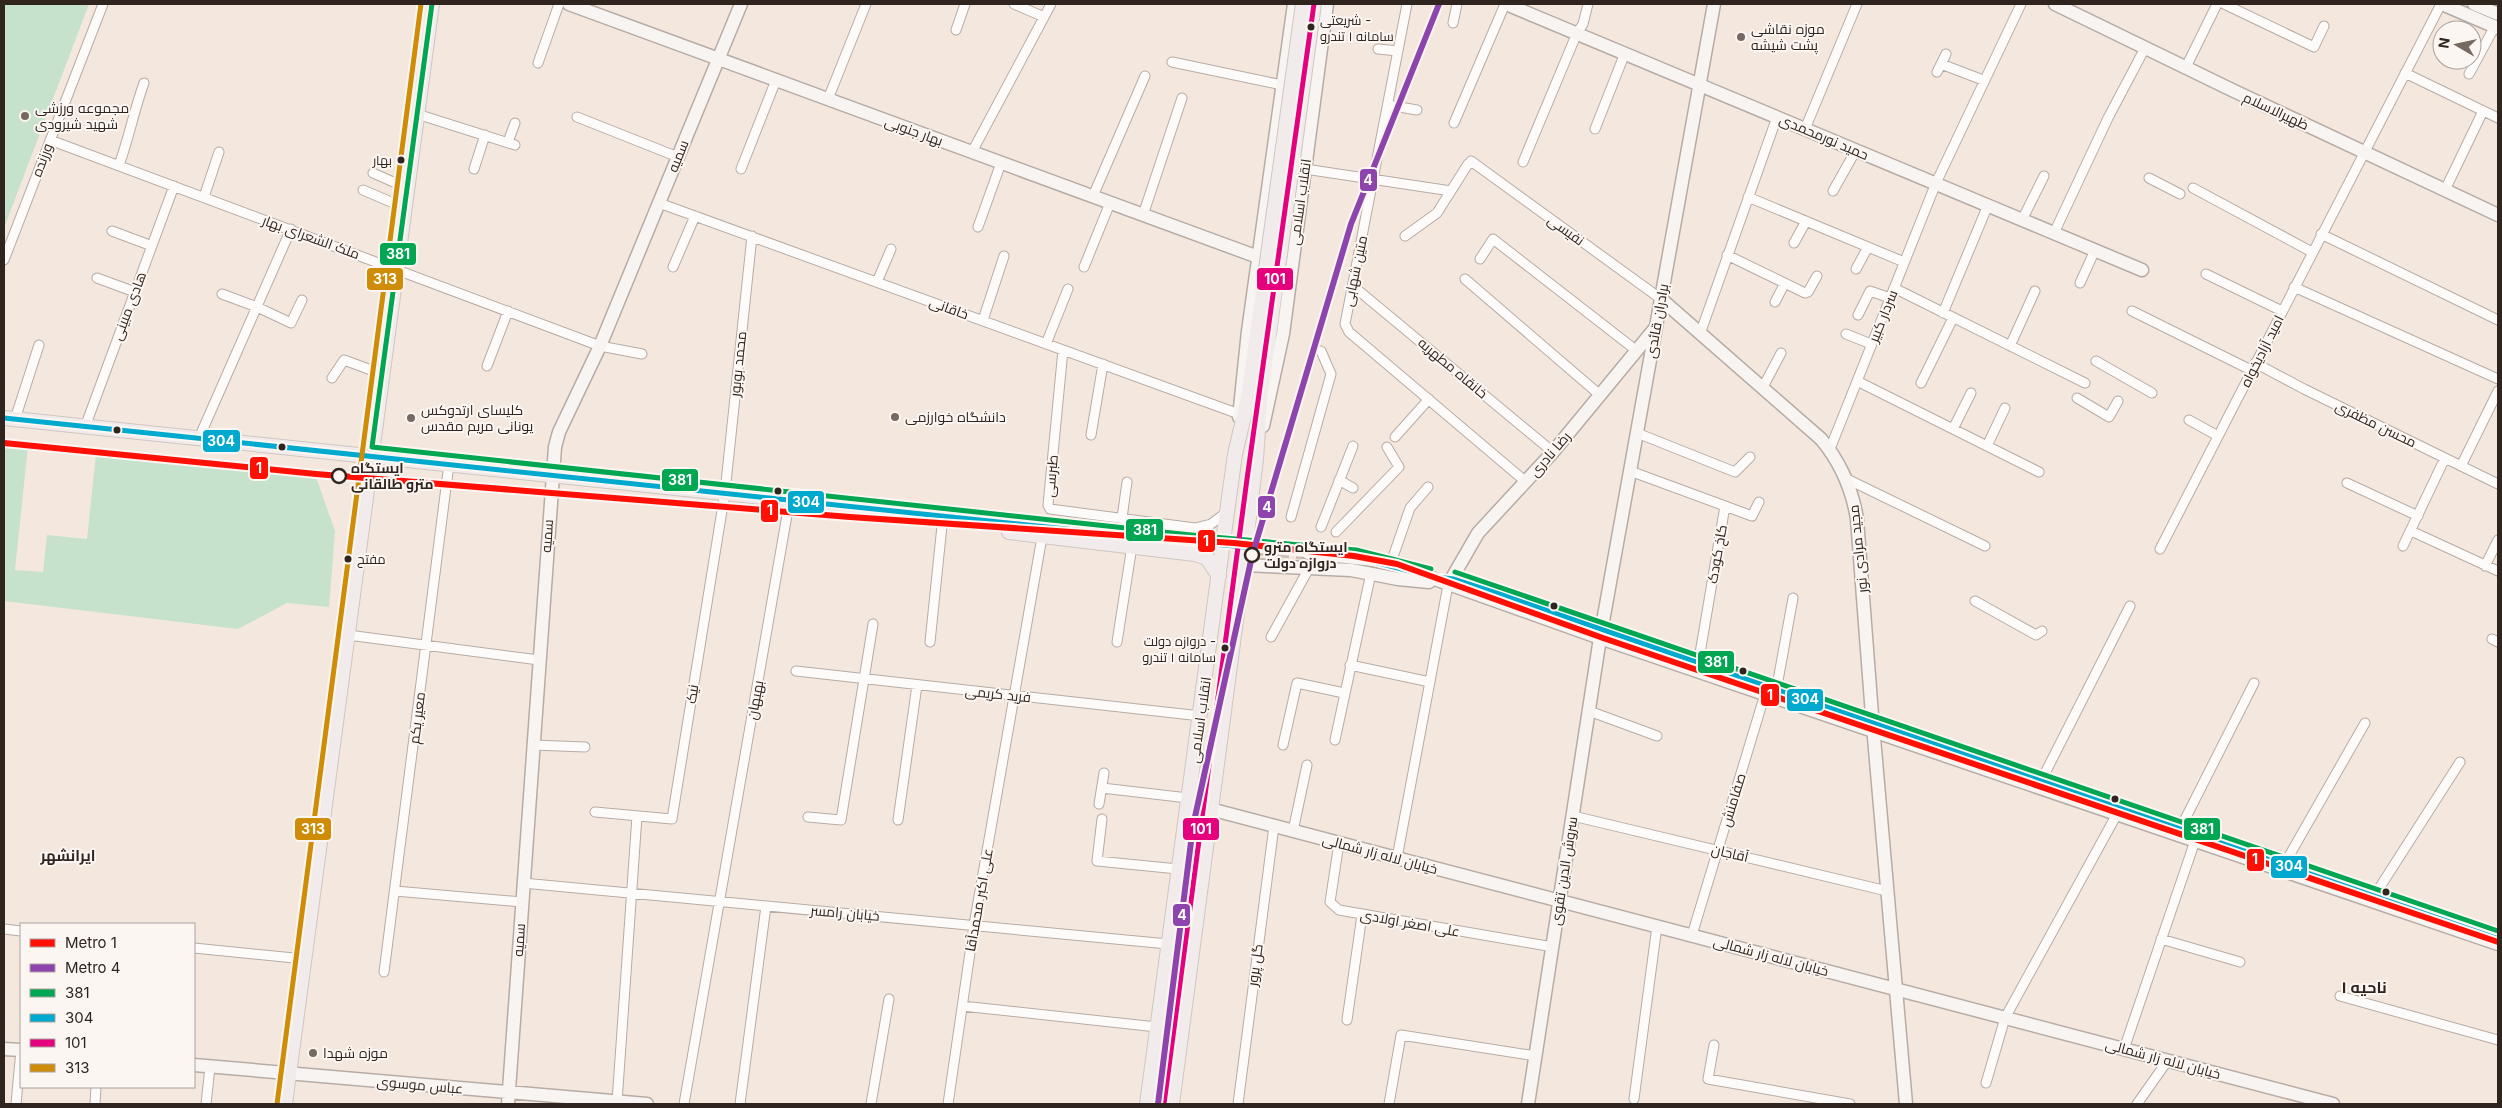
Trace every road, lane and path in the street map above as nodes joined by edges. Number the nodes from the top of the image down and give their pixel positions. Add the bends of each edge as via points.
1 (103, 4) edge
2 (432, 4) edge
3 (559, 4) edge
4 (569, 4) edge
5 (740, 4) edge
6 (866, 4) edge
7 (966, 4) edge
8 (1014, 4) edge
9 (1051, 4) edge
10 (1294, 4) edge
11 (1303, 4) edge
12 (1314, 4) edge
13 (1327, 4) edge
14 (1407, 4) edge
15 (1456, 4) edge
16 (1506, 4) edge
17 (1588, 4) edge
18 (1714, 4) edge
19 (1857, 4) edge
20 (2021, 4) edge
21 (2055, 4) edge
22 (2217, 4) edge
23 (2224, 4) edge
24 (2442, 4) edge
25 (2474, 4) edge
26 (591, 7) edge
27 (1044, 17) junction
28 (2497, 22) edge
29 (1453, 23) dead end
30 (2324, 26) dead end
31 (956, 30) dead end
32 (1577, 33) junction
33 (2145, 48) junction
34 (1378, 49) dead end
35 (1398, 51) junction
36 (1625, 53) junction
37 (1946, 54) dead end
38 (718, 59) junction
39 (1172, 62) dead end
40 (538, 63) dead end
41 (2186, 67) junction
42 (2406, 72) junction
43 (2469, 74) dead end
44 (1145, 76) dead end
45 (776, 80) junction
46 (1983, 80) junction
47 (144, 83) dead end
48 (1700, 84) junction
49 (1282, 85) junction
50 (1182, 98) dead end
51 (828, 99) junction
52 (1388, 105) junction
53 (1417, 110) dead end
54 (2483, 110) junction
55 (417, 114) junction
56 (577, 117) dead end
57 (1777, 117) junction
58 (2498, 118) edge
59 (1454, 123) dead end
60 (515, 124) dead end
61 (1276, 128) junction
62 (1595, 129) dead end
63 (1805, 129) junction
64 (486, 135) junction
65 (1309, 136) junction
66 (50, 140) junction
67 (1856, 150) junction
68 (219, 152) dead end
69 (972, 152) junction
70 (2363, 152) junction
71 (678, 157) junction
72 (1001, 162) junction
73 (1523, 162) dead end
74 (119, 165) junction
75 (741, 168) dead end
76 (474, 169) dead end
77 (1305, 169) junction
78 (374, 173) dead end
79 (2044, 176) dead end
80 (2149, 178) dead end
81 (1374, 179) junction
82 (1936, 183) junction
83 (174, 186) junction
84 (407, 188) junction
85 (2193, 188) dead end
86 (363, 190) dead end
87 (2445, 190) junction
88 (1833, 191) dead end
89 (1451, 192) junction
90 (2180, 194) dead end
91 (1093, 196) junction
92 (1748, 196) junction
93 (204, 197) junction
94 (659, 203) junction
95 (1110, 203) junction
96 (1988, 205) junction
97 (404, 208) junction
98 (1143, 215) junction
99 (2498, 215) edge
100 (695, 216) junction
101 (2022, 220) junction
102 (1806, 221) junction
103 (978, 227) dead end
104 (291, 229) junction
105 (112, 232) dead end
106 (2054, 233) junction
107 (2321, 234) junction
108 (752, 236) junction
109 (1405, 236) dead end
110 (1794, 243) dead end
111 (152, 246) junction
112 (1868, 247) junction
113 (891, 248) dead end
114 (2095, 250) junction
115 (2312, 252) junction
116 (1728, 255) junction
117 (1004, 256) dead end
118 (1258, 257) junction
119 (1480, 259) dead end
120 (4, 260) edge
121 (1904, 262) junction
122 (673, 266) dead end
123 (1084, 267) dead end
124 (396, 269) junction
125 (1856, 269) dead end
126 (2142, 270) dead end
127 (2206, 274) dead end
128 (1271, 276) junction
129 (1817, 276) dead end
130 (97, 278) dead end
131 (1465, 279) dead end
132 (877, 282) junction
133 (1784, 283) junction
134 (2080, 283) dead end
135 (1353, 286) junction
136 (2294, 287) junction
137 (1894, 288) junction
138 (1068, 289) dead end
139 (2035, 291) dead end
140 (135, 292) junction
141 (222, 294) dead end
142 (1890, 298) junction
143 (1661, 299) junction
144 (302, 300) dead end
145 (1775, 302) dead end
146 (257, 307) junction
147 (508, 311) junction
148 (2132, 311) dead end
149 (2282, 311) junction
150 (1943, 313) junction
151 (1858, 315) dead end
152 (1953, 318) junction
153 (983, 320) junction
154 (2498, 320) edge
155 (1656, 326) junction
156 (1700, 334) junction
157 (1846, 334) dead end
158 (1046, 344) junction
159 (1871, 344) junction
160 (40, 345) dead end
161 (600, 346) junction
162 (2010, 346) junction
163 (1062, 350) junction
164 (1637, 350) junction
165 (1321, 351) dead end
166 (1781, 353) dead end
167 (642, 354) dead end
168 (2096, 361) dead end
169 (1103, 364) junction
170 (487, 366) dead end
171 (2253, 367) junction
172 (382, 374) junction
173 (332, 378) dead end
174 (2498, 379) edge
175 (1857, 382) junction
176 (1921, 383) dead end
177 (2084, 383) dead end
178 (1763, 387) junction
179 (2498, 391) edge
180 (1971, 393) dead end
181 (2152, 393) dead end
182 (1600, 395) junction
183 (2077, 398) dead end
184 (1429, 399) junction
185 (2118, 400) dead end
186 (2005, 408) dead end
187 (1239, 414) junction
188 (9, 419) edge
189 (2189, 420) dead end
190 (85, 427) junction
191 (1953, 429) junction
192 (1637, 433) junction
193 (1091, 435) dead end
194 (2218, 436) junction
195 (1395, 437) dead end
196 (199, 438) junction
197 (1353, 446) dead end
198 (1987, 446) junction
199 (1387, 447) dead end
200 (1830, 449) junction
201 (1553, 452) junction
202 (1235, 454) junction
203 (371, 456) junction
204 (1750, 457) dead end
205 (2445, 458) junction
206 (1256, 459) junction
207 (449, 464) junction
208 (2461, 466) junction
209 (1630, 472) junction
210 (2040, 472) dead end
211 (552, 475) junction
212 (1847, 479) junction
213 (1339, 480) junction
214 (1127, 482) dead end
215 (1526, 482) junction
216 (2347, 483) dead end
217 (2498, 484) edge
218 (1428, 487) dead end
219 (1353, 488) dead end
220 (724, 492) junction
221 (790, 498) junction
222 (1759, 502) dead end
223 (1725, 506) junction
224 (1227, 512) junction
225 (943, 516) junction
226 (2418, 516) junction
227 (1291, 517) dead end
228 (1122, 518) junction
229 (1321, 527) dead end
230 (2411, 530) junction
231 (1336, 532) dead end
232 (1042, 537) junction
233 (2498, 540) edge
234 (1192, 542) tunnel mouth
235 (1132, 546) junction
236 (1985, 546) dead end
237 (2403, 546) dead end
238 (2160, 549) dead end
239 (1308, 553) tunnel mouth
240 (1394, 554) dead end
241 (1243, 565) junction
242 (2485, 566) junction
243 (1431, 569) dead end
244 (1308, 570) junction
245 (2498, 571) edge
246 (1370, 573) junction
247 (1219, 576) junction
248 (1448, 585) junction
249 (1793, 598) dead end
250 (1974, 601) dead end
251 (2130, 606) dead end
252 (873, 624) dead end
253 (2042, 632) dead end
254 (348, 635) junction
255 (1271, 637) dead end
256 (1600, 638) junction
257 (930, 642) dead end
258 (1116, 642) dead end
259 (426, 645) junction
260 (539, 660) junction
261 (1350, 665) junction
262 (796, 671) dead end
263 (1697, 671) junction
264 (864, 679) junction
265 (1430, 682) junction
266 (2254, 683) dead end
267 (917, 685) junction
268 (1344, 693) junction
269 (1015, 696) junction
270 (1770, 696) junction
271 (1589, 711) junction
272 (1201, 716) junction
273 (2365, 723) dead end
274 (1873, 731) junction
275 (1656, 736) dead end
276 (1335, 740) dead end
277 (533, 745) junction
278 (1283, 746) dead end
279 (585, 747) dead end
280 (2460, 762) dead end
281 (1306, 765) dead end
282 (1104, 773) dead end
283 (2038, 787) junction
284 (1102, 788) junction
285 (1188, 798) junction
286 (1099, 804) dead end
287 (1210, 809) junction
288 (595, 812) dead end
289 (2117, 814) junction
290 (637, 816) junction
291 (1573, 816) junction
292 (808, 817) dead end
293 (1102, 819) dead end
294 (898, 820) dead end
295 (1274, 826) junction
296 (1293, 831) junction
297 (2177, 834) junction
298 (2195, 841) junction
299 (1339, 843) junction
300 (1718, 850) junction
301 (1397, 858) junction
302 (1178, 870) junction
303 (2281, 870) junction
304 (523, 882) junction
305 (395, 891) junction
306 (1887, 891) junction
307 (631, 893) junction
308 (720, 901) junction
309 (1560, 901) junction
310 (2372, 901) junction
311 (522, 902) junction
312 (766, 906) junction
313 (1362, 914) junction
314 (974, 925) junction
315 (1657, 926) junction
316 (4, 930) edge
317 (20, 931) edge
318 (1692, 936) junction
319 (2162, 939) junction
320 (1168, 944) junction
321 (2498, 944) edge
322 (1553, 947) junction
323 (195, 948) edge
324 (304, 959) junction
325 (2240, 962) dead end
326 (384, 972) dead end
327 (1897, 989) junction
328 (2340, 996) dead end
329 (889, 999) dead end
330 (962, 1006) junction
331 (2005, 1018) junction
332 (1347, 1020) dead end
333 (1157, 1027) junction
334 (2498, 1040) edge
335 (1714, 1045) dead end
336 (4, 1049) edge
337 (2124, 1049) junction
338 (20, 1050) edge
339 (1536, 1056) junction
340 (2168, 1060) junction
341 (20, 1061) edge
342 (195, 1065) edge
343 (210, 1067) junction
344 (289, 1073) junction
345 (1986, 1083) dead end
346 (96, 1088) edge
347 (508, 1098) edge
348 (1634, 1099) dead end
349 (617, 1102) junction
350 (16, 1104) edge
351 (95, 1104) edge
352 (206, 1104) edge
353 (285, 1104) edge
354 (647, 1104) edge
355 (684, 1104) edge
356 (740, 1104) edge
357 (871, 1104) edge
358 (948, 1104) edge
359 (1147, 1104) edge
360 (1172, 1104) edge
361 (1238, 1104) edge
362 (1389, 1104) edge
363 (1528, 1104) edge
364 (1850, 1104) edge
365 (1906, 1104) edge
366 (2137, 1104) edge
367 (2332, 1104) edge

1 - 66 street, ورزنده
2 - 55 main road
3 - 40 street
4 - 26 main road, بهار جنوبی
5 - 38 main road, سمیه
6 - 51 street
7 - 31 street
8 - 27 street
9 - 27 street
10 - 49 main road, انقلاب اسلامی
11 - 128 main road, bridge
12 - 128 main road, bridge
13 - 65 main road, انقلاب اسلامی
14 - 35 street, متین شهابی
15 - 29 street
16 - 32 main road, حمید نورمحمدی
16 - 59 street
17 - 32 street
18 - 48 main road, برادران قائدی
19 - 63 street
20 - 46 street, سردار کبیر
21 - 33 main road, ظهیرالاسلام
22 - 41 street
23 - 30 street via 2314,47
24 - 28 main road
24 - 42 street, امید آزادیخواه
25 - 28 main road
26 - 38 main road, بهار جنوبی
27 - 69 street
28 - 43 street
32 - 36 main road, حمید نورمحمدی
32 - 73 street
33 - 41 main road, ظهیرالاسلام
33 - 106 street
34 - 35 street
35 - 52 street, متین شهابی
36 - 48 main road, حمید نورمحمدی
36 - 62 street
37 - 46 street via 1939,68
38 - 45 main road, بهار جنوبی
38 - 71 main road, سمیه
39 - 49 street
41 - 70 main road, ظهیرالاسلام
42 - 54 street
42 - 70 street, امید آزادیخواه
44 - 91 street
45 - 51 main road, بهار جنوبی
45 - 75 street
46 - 82 street, سردار کبیر
47 - 74 street
48 - 57 main road, حمید نورمحمدی
48 - 143 main road, برادران قائدی
49 - 61 main road, انقلاب اسلامی
50 - 98 street
51 - 69 main road, بهار جنوبی
52 - 53 street
52 - 81 street, متین شهابی
54 - 58 street
54 - 87 street
55 - 64 street
55 - 84 main road
56 - 71 street
57 - 63 main road, حمید نورمحمدی
57 - 92 street
60 - 64 street via 511,143
61 - 65 main road via 1293,120 1304,127
61 - 118 main road, انقلاب اسلامی
63 - 67 main road, حمید نورمحمدی
64 - 76 street
65 - 77 main road, انقلاب اسلامی
66 - 74 street, ملک الشعرای بهار
66 - 120 street, ورزنده
67 - 82 main road, حمید نورمحمدی
67 - 88 street
68 - 93 street
69 - 72 main road, بهار جنوبی
70 - 87 main road, ظهیرالاسلام
70 - 107 street, امید آزادیخواه
71 - 94 main road, سمیه
72 - 91 main road, بهار جنوبی
72 - 103 street
74 - 83 street, ملک الشعرای بهار
77 - 81 street
77 - 206 main road, انقلاب اسلامی via 1283,334
78 - 84 street
79 - 101 street
80 - 90 street
81 - 89 street
81 - 135 street, متین شهابی
82 - 96 main road, حمید نورمحمدی
82 - 121 street, سردار کبیر
83 - 93 street, ملک الشعرای بهار
83 - 111 street, هادی مبینی
84 - 97 main road
85 - 115 street
86 - 97 street
87 - 99 main road, ظهیرالاسلام
89 - 109 street, نفیسی via 1433,217
89 - 143 street, نفیسی via 1470,162
91 - 95 main road, بهار جنوبی
92 - 102 street
92 - 116 street
93 - 104 street, ملک الشعرای بهار
94 - 100 street, خاقانی
94 - 161 main road, سمیه
95 - 98 main road, بهار جنوبی
95 - 123 street
96 - 101 main road, حمید نورمحمدی
96 - 150 street
97 - 124 main road
98 - 118 main road, بهار جنوبی
100 - 108 street, خاقانی
100 - 122 street
101 - 106 main road, حمید نورمحمدی
102 - 110 street
102 - 112 street
104 - 124 street, ملک الشعرای بهار
104 - 146 street
105 - 111 street
106 - 114 main road, حمید نورمحمدی
107 - 115 street, امید آزادیخواه
107 - 154 street
108 - 132 street, خاقانی
108 - 220 street, محمد بوبور
111 - 140 street, هادی مبینی
112 - 121 street
112 - 125 street
113 - 132 street
114 - 126 main road, حمید نورمحمدی
114 - 134 street
115 - 136 street, امید آزادیخواه
116 - 133 street
116 - 156 street
117 - 153 street
118 - 187 main road, انقلاب اسلامی
119 - 164 street via 1493,239
121 - 137 street, سردار کبیر
124 - 147 street, ملک الشعرای بهار
124 - 172 main road
127 - 149 street
128 - 202 main road, انقلاب اسلامی
128 - 206 main road, انقلاب اسلامی
129 - 133 street via 1805,293
130 - 140 street
131 - 182 street
132 - 153 street, خاقانی
133 - 145 street
135 - 184 street, متین شهابی via 1345,320 1349,332
135 - 201 street, خانقاه مطهریه
136 - 149 street, امید آزادیخواه
136 - 174 street
137 - 142 street, سردار کبیر
137 - 150 street
138 - 158 street
139 - 162 street
140 - 190 street, هادی مبینی
141 - 146 street
142 - 151 street via 1870,291
142 - 159 street, سردار کبیر
143 - 155 main road, برادران قائدی
143 - 156 main road, مجید مرادی نور
144 - 146 street via 291,323
146 - 196 street
147 - 161 street, ملک الشعرای بهار
147 - 170 street
148 - 171 street, محسن مظفری
149 - 171 street, امید آزادیخواه
150 - 152 street
152 - 162 street
152 - 176 street
153 - 158 street, خاقانی
155 - 164 main road, رضا نادری
155 - 192 main road, برادران قائدی
156 - 178 main road, مجید مرادی نور
157 - 159 street
158 - 163 street, خاقانی
159 - 175 street, سردار کبیر
160 - 188 street
161 - 167 street, ملک الشعرای بهار
161 - 211 main road, سمیه via 559,432
162 - 177 street
163 - 169 street, خاقانی
163 - 228 street, طبرسی via 1048,505 1051,510
164 - 182 main road, رضا نادری
165 - 227 street via 1331,374
166 - 178 street
168 - 181 street
169 - 187 street, خاقانی
169 - 193 street
171 - 194 street, امید آزادیخواه
171 - 205 street, محسن مظفری
172 - 173 street via 344,360
172 - 203 main road
175 - 191 street
175 - 200 street, سردار کبیر
178 - 200 main road, مجید مرادی نور
179 - 208 street
180 - 191 street
182 - 201 main road, رضا نادری
183 - 185 street via 2109,417
184 - 195 street
184 - 215 street
186 - 198 street
187 - 202 main road, انقلاب اسلامی
188 - 190 main road
189 - 194 street
190 - 196 main road
191 - 198 street
192 - 204 street via 1735,472
192 - 209 main road, برادران قائدی
194 - 238 street, امید آزادیخواه
196 - 203 main road
197 - 213 street
198 - 210 street
199 - 231 street via 1399,467
200 - 212 main road, مجید مرادی نور
201 - 215 main road, رضا نادری
202 - 224 main road, انقلاب اسلامی
203 - 207 main road
203 - 254 main road
205 - 208 street, محسن مظفری
205 - 226 street
206 - 241 main road, انقلاب اسلامی
207 - 211 main road
207 - 259 street, معیر یکم
208 - 217 street, محسن مظفری
209 - 223 street, کاخ کودک
209 - 256 main road, برادران قائدی
211 - 220 main road
211 - 260 main road, سمیه
212 - 236 street
212 - 274 main road, مجید مرادی نور via 1857,519
213 - 219 street
213 - 229 street
214 - 228 street
215 - 248 main road, رضا نادری via 1478,533
216 - 226 street
218 - 240 street via 1410,508
220 - 221 main road
220 - 290 street, نیک via 672,819
221 - 225 main road
221 - 308 street, بهبهان
222 - 223 street via 1752,516
223 - 263 street, کاخ کودک
224 - 228 street, طبرسی via 1217,521 1198,528
224 - 247 main road, انقلاب اسلامی
225 - 232 main road via 974,526
225 - 234 main road
225 - 257 street
226 - 230 street
230 - 237 street
230 - 242 street
232 - 235 main road
232 - 269 street, علی اکبر محمدآقا
233 - 242 street
235 - 247 main road via 1203,556
235 - 258 street
239 - 248 main road via 1374,560
241 - 244 main road
241 - 287 main road, انقلاب اسلامی
242 - 245 street
243 - 248 main road
244 - 246 main road
244 - 255 street
246 - 248 main road
246 - 261 street
247 - 272 main road, انقلاب اسلامی
248 - 256 main road
248 - 265 street
249 - 270 street, صفامنش
250 - 253 street via 2036,635
251 - 283 street
252 - 264 street
254 - 259 street
254 - 324 main road
256 - 263 main road
256 - 271 main road, سروش الدین تقوی
259 - 260 street
259 - 305 street, معیر یکم
260 - 277 main road, سمیه
261 - 265 street
261 - 268 street
262 - 264 street, فرید کریمی
263 - 270 main road
264 - 267 street, فرید کریمی
264 - 292 street via 841,820
265 - 301 street
266 - 297 street
267 - 269 street, فرید کریمی
267 - 294 street
268 - 276 street
268 - 278 street via 1297,683
269 - 272 street, فرید کریمی
269 - 314 street, علی اکبر محمدآقا
270 - 274 main road
270 - 300 street, صفامنش
271 - 275 street
271 - 291 main road, سروش الدین تقوی
272 - 285 main road, انقلاب اسلامی
273 - 303 street
274 - 283 main road
274 - 306 main road, مجید مرادی نور
277 - 279 street
277 - 304 main road, سمیه
280 - 310 street
281 - 296 street
282 - 284 street
283 - 289 main road
284 - 285 street
284 - 286 street
285 - 302 main road, انقلاب اسلامی
287 - 295 main road, خیابان لاله زار شمالی
287 - 360 main road, انقلاب اسلامی
288 - 290 street, نیک
289 - 297 main road
289 - 331 street
290 - 307 street
291 - 300 street, آقاجان
291 - 309 main road, سروش الدین تقوی
293 - 302 street via 1097,861
295 - 296 main road, خیابان لاله زار شمالی
295 - 361 street, گل پرور
296 - 299 main road, خیابان لاله زار شمالی
297 - 298 main road
298 - 303 main road
298 - 319 street
299 - 301 main road, خیابان لاله زار شمالی
299 - 313 street, علی اصغر اولادی via 1330,902 1339,910
300 - 306 street, آقاجان
300 - 318 street, صفامنش
301 - 309 main road, خیابان لاله زار شمالی
302 - 320 main road, انقلاب اسلامی
303 - 310 main road
304 - 307 street, خیابان رامسر
304 - 311 main road, سمیه
305 - 311 street
305 - 326 street, معیر یکم
306 - 327 main road, مجید مرادی نور
307 - 308 street, خیابان رامسر
307 - 349 street
308 - 312 street, خیابان رامسر
308 - 355 street, بهبهان
309 - 315 main road, خیابان لاله زار شمالی
309 - 322 main road, سروش الدین تقوی
310 - 321 main road
311 - 347 main road, سمیه
312 - 314 street, خیابان رامسر
312 - 356 street
313 - 322 street, علی اصغر اولادی
313 - 332 street
314 - 320 street, خیابان رامسر
314 - 330 street, علی اکبر محمدآقا
315 - 318 main road, خیابان لاله زار شمالی
315 - 348 street
316 - 317 street
318 - 327 main road, خیابان لاله زار شمالی
319 - 325 street
319 - 337 street
320 - 333 main road, انقلاب اسلامی
322 - 339 main road, سروش الدین تقوی
323 - 324 street
324 - 344 main road
327 - 331 main road, خیابان لاله زار شمالی
327 - 365 main road, مجید مرادی نور
328 - 334 street
329 - 357 street
330 - 333 street
330 - 358 street, علی اکبر محمدآقا
331 - 337 main road, خیابان لاله زار شمالی
331 - 345 street
333 - 359 main road, انقلاب اسلامی
335 - 364 street via 1708,1079
336 - 338 main road
337 - 340 main road, خیابان لاله زار شمالی
339 - 362 street via 1401,1035
339 - 363 main road, سروش الدین تقوی
340 - 366 street
340 - 367 main road, خیابان لاله زار شمالی
341 - 350 street
342 - 343 main road, عباس موسوی
343 - 344 main road, عباس موسوی
343 - 352 street
344 - 347 main road, عباس موسوی
344 - 353 main road
346 - 351 street
347 - 349 main road, عباس موسوی
349 - 354 main road, عباس موسوی

